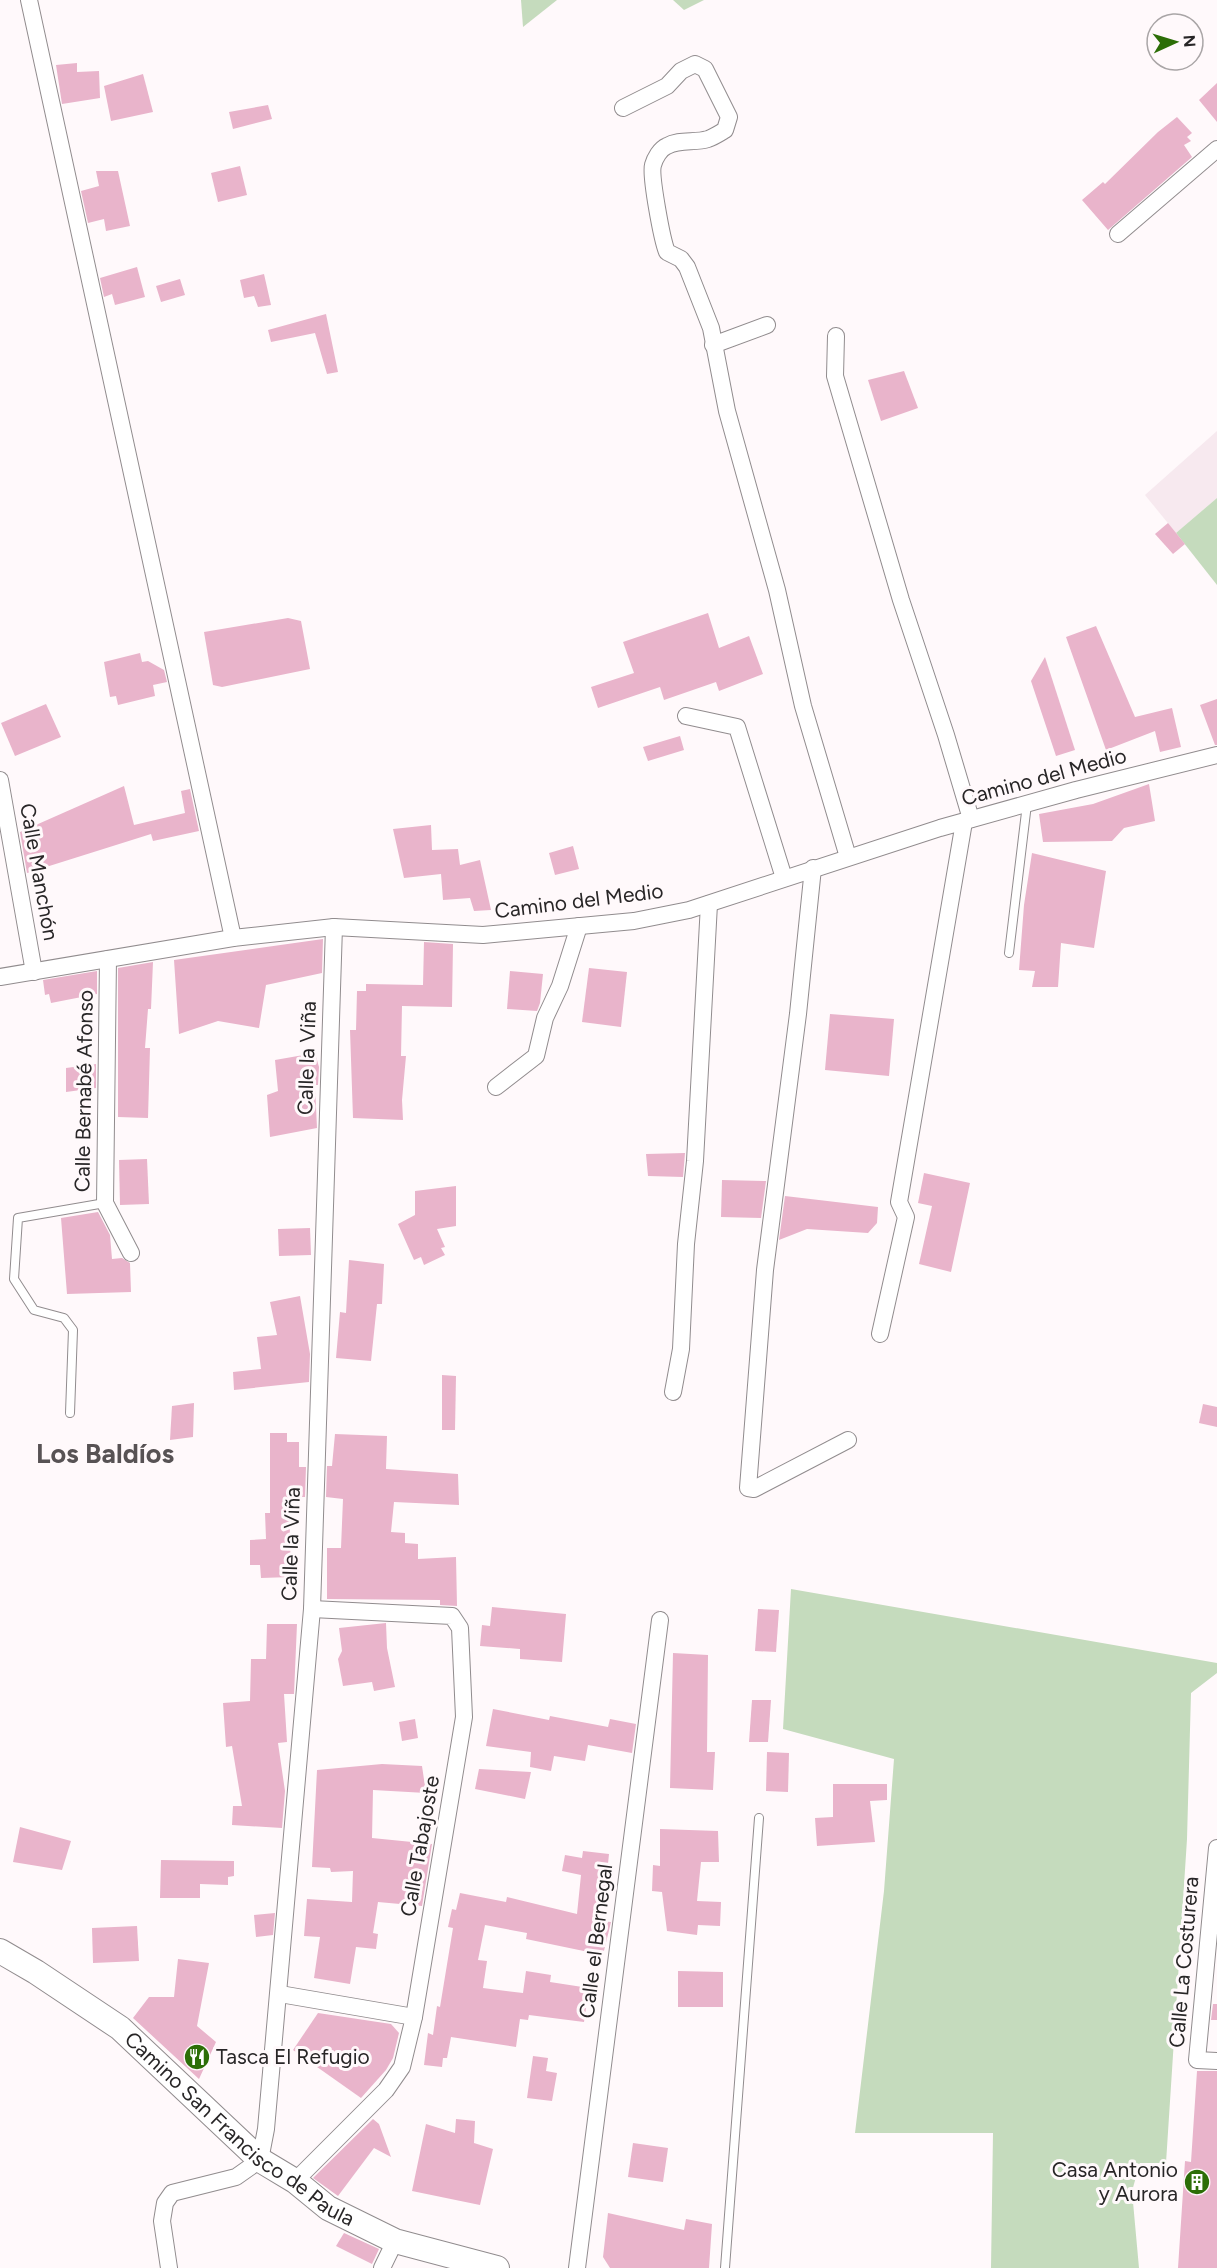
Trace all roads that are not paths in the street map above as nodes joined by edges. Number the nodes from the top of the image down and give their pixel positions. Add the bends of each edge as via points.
1 (29, 0) edge
2 (622, 108) dead end
3 (1217, 149) edge
4 (1119, 234) dead end
5 (767, 325) dead end
6 (836, 336) dead end
7 (713, 345) junction
8 (686, 716) dead end
9 (1217, 755) edge
10 (0, 780) edge
11 (1028, 803) junction
12 (967, 821) junction
13 (848, 857) junction
14 (813, 868) junction
15 (784, 878) junction
16 (709, 904) junction
17 (579, 926) junction
18 (334, 927) junction
19 (233, 938) junction
20 (1010, 953) dead end
21 (108, 959) junction
22 (34, 972) junction
23 (0, 977) edge
24 (496, 1088) dead end
25 (105, 1203) junction
26 (131, 1253) dead end
27 (880, 1334) dead end
28 (674, 1392) dead end
29 (70, 1413) dead end
30 (848, 1440) dead end
31 (312, 1609) junction
32 (660, 1620) dead end
33 (759, 1818) dead end
34 (1217, 1848) edge
35 (1216, 1888) edge
36 (1213, 1932) edge
37 (0, 1951) edge
38 (280, 1994) junction
39 (414, 2017) junction
40 (1217, 2061) edge
41 (260, 2160) junction
42 (295, 2181) junction
43 (395, 2241) junction
44 (169, 2268) edge
45 (382, 2268) edge
46 (497, 2268) edge
47 (578, 2268) edge
48 (725, 2268) edge

1 - 19 street
2 - 7 street via 667,86 681,70 695,64 705,69 729,117 725,130 709,139 665,147 653,165 652,180 664,246 681,259 692,277 711,328
3 - 4 street
5 - 7 street
6 - 12 street via 834,376 946,735
7 - 13 street via 803,706
8 - 15 street via 737,727
9 - 11 street, Camino del Medio
10 - 22 street, Calle Manchón
11 - 12 street, Camino del Medio
11 - 20 lane
12 - 13 street, Camino del Medio
12 - 27 street via 898,1202 906,1217
13 - 14 street, Camino del Medio
14 - 15 street, Camino del Medio
14 - 30 street via 765,1270 748,1488 754,1489
15 - 16 street, Camino del Medio
16 - 17 street, Camino del Medio via 634,921
16 - 28 street via 695,1161 681,1350
17 - 18 street, Camino del Medio via 483,935
17 - 24 street via 545,1018 536,1056
18 - 19 street, Camino del Medio
18 - 31 street, Calle la Viña
19 - 21 street, Camino del Medio
21 - 22 street, Camino del Medio
21 - 25 street, Calle Bernabé Afonso
22 - 23 street, Camino del Medio
25 - 26 street, Calle Bernabé Afonso
25 - 29 lane via 18,1218 14,1280 34,1310 64,1317 73,1330
31 - 38 street, Calle la Viña
31 - 39 street, Calle Tabajoste via 452,1616 460,1628 464,1717
32 - 47 street, Calle el Bernegal
33 - 48 lane
34 - 35 street, Calle La Costurera
35 - 36 street, Calle La Costurera
36 - 40 street, Calle La Costurera via 1197,2060
37 - 41 main road, Camino San Francisco de Paula via 120,2028
38 - 39 street
38 - 41 street, Calle la Viña
39 - 42 street, Calle Tabajoste via 402,2067 386,2091
41 - 42 main road, Camino San Francisco de Paula
41 - 44 street via 236,2177 172,2193 165,2203 162,2221
42 - 43 main road, Camino San Francisco de Paula via 328,2208
43 - 45 street
43 - 46 main road, Camino San Francisco de Paula

